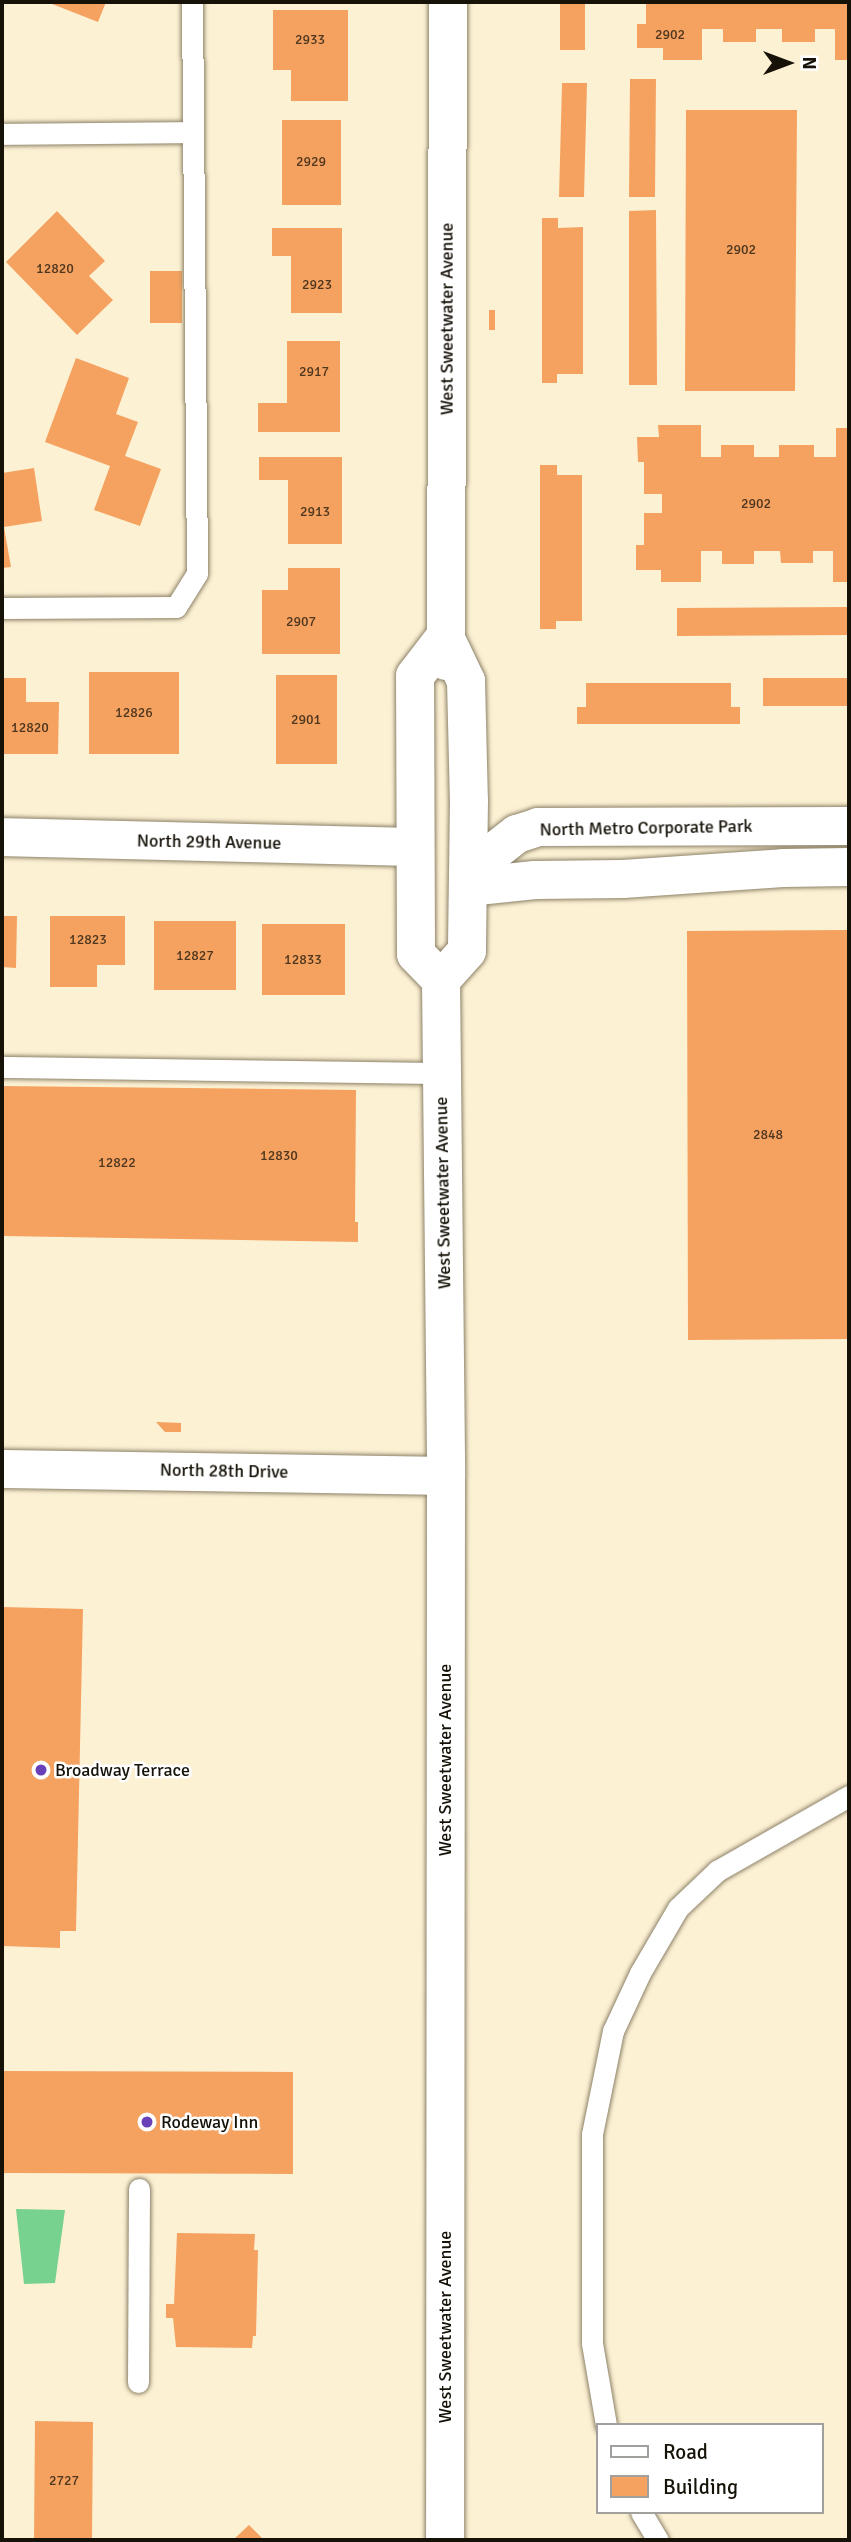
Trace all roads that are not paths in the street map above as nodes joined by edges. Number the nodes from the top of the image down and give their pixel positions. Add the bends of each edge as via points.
1 (192, 2) edge
2 (448, 2) edge
3 (191, 132) junction
4 (2, 134) edge
5 (2, 608) edge
6 (445, 637) junction
7 (460, 811) junction
8 (849, 826) edge
9 (2, 837) edge
10 (415, 847) junction
11 (849, 867) edge
12 (468, 887) junction
13 (429, 967) junction
14 (2, 1067) edge
15 (442, 1073) junction
16 (2, 1469) edge
17 (446, 1476) junction
18 (849, 1796) edge
19 (139, 2189) dead end
20 (138, 2382) dead end
21 (606, 2423) edge
22 (642, 2514) edge
23 (445, 2540) edge
24 (659, 2540) edge

1 - 3 lane
2 - 6 street, West Sweetwater Avenue
3 - 4 lane
3 - 5 lane via 197,573 176,607
6 - 7 street, West Sweetwater Avenue via 466,681
6 - 10 street, West Sweetwater Avenue via 415,676
7 - 10 street
7 - 12 street, West Sweetwater Avenue
8 - 12 street, North Metro Corporate Park via 538,827 517,834 495,851
9 - 10 street, North 29th Avenue
10 - 12 street
10 - 13 street, West Sweetwater Avenue
11 - 12 street
12 - 13 street via 467,951
13 - 15 street, West Sweetwater Avenue
14 - 15 lane
15 - 17 street, West Sweetwater Avenue
16 - 17 street, North 28th Drive
17 - 23 street, West Sweetwater Avenue
18 - 21 lane via 717,1871 678,1908 613,2031 592,2134 592,2343
19 - 20 lane
22 - 24 lane

